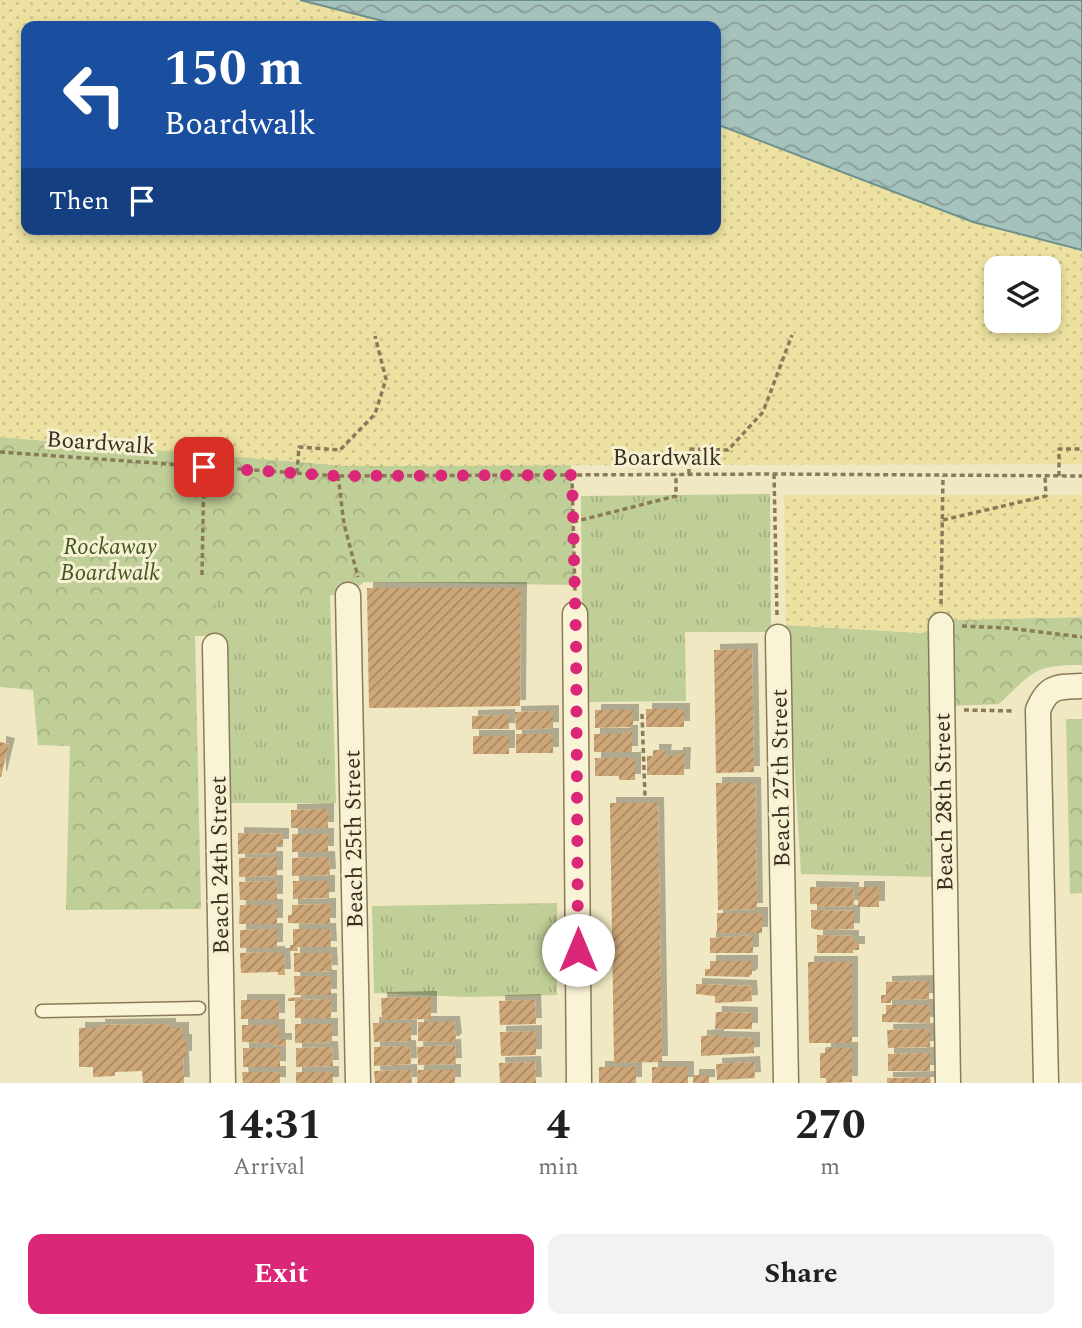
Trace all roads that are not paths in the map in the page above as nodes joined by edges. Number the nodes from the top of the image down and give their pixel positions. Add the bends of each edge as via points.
1 (354, 589) road end
2 (575, 614) road end
3 (941, 625) road end
4 (778, 637) road end
5 (215, 646) dead end
6 (1082, 687) edge
7 (199, 1008) dead end
8 (42, 1011) dead end
9 (223, 1083) edge
10 (359, 1083) edge
11 (579, 1083) edge
12 (786, 1083) edge
13 (948, 1083) edge
14 (1046, 1083) edge

1 - 10 street, Beach 25th Street
2 - 11 street
3 - 13 street, Beach 28th Street
4 - 12 street, Beach 27th Street
5 - 9 street, Beach 24th Street
6 - 14 street via 1058,687 1030,710
7 - 8 lane

